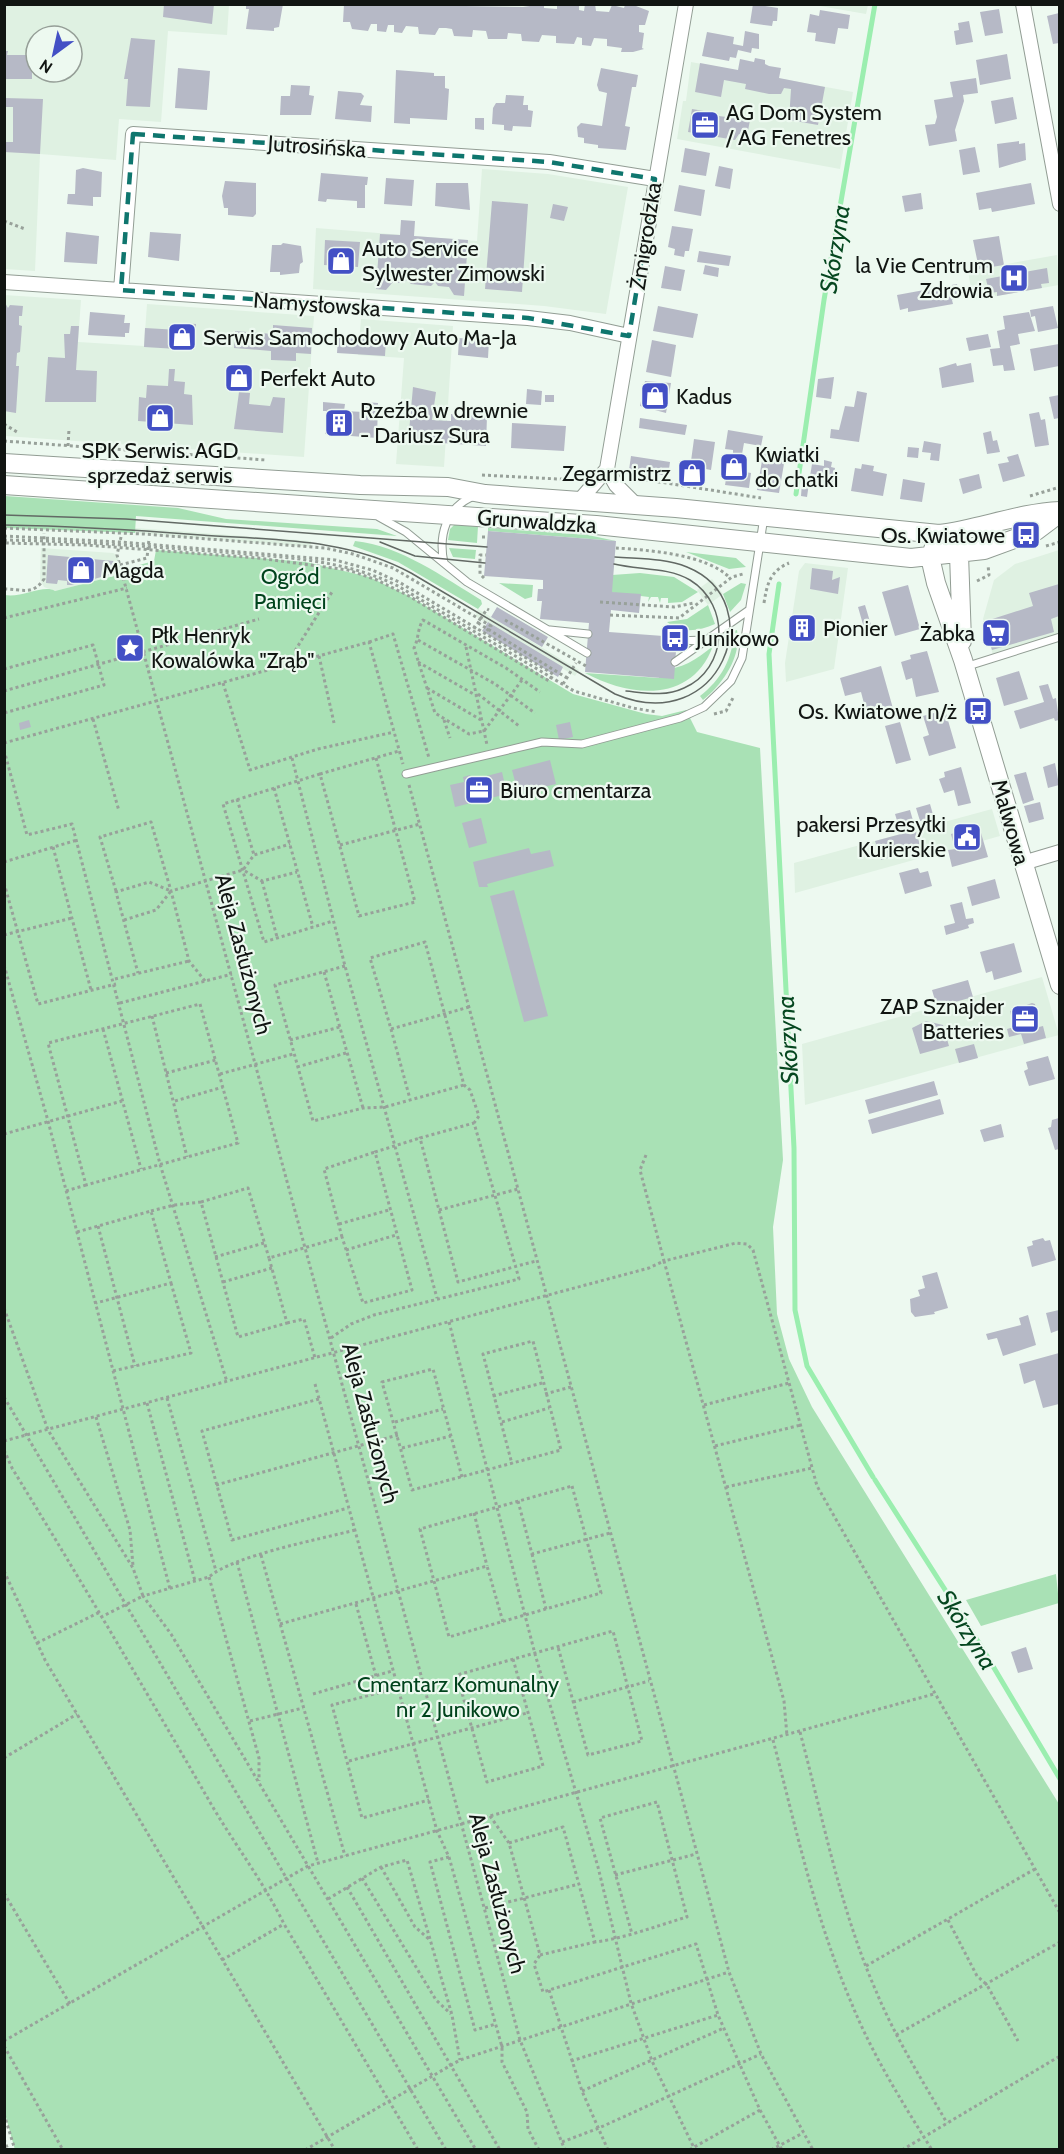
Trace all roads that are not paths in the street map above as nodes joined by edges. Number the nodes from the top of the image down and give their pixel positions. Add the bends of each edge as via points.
1 (686, 4) edge
2 (1023, 4) edge
3 (655, 178) junction
4 (1059, 204) edge
5 (4, 282) edge
6 (121, 290) junction
7 (629, 336) junction
8 (4, 462) edge
9 (607, 469) junction
10 (4, 486) edge
11 (485, 494) junction
12 (580, 500) junction
13 (635, 504) junction
14 (358, 509) junction
15 (1059, 512) edge
16 (449, 515) junction
17 (764, 517) junction
18 (939, 534) junction
19 (760, 541) junction
20 (959, 554) junction
21 (930, 557) junction
22 (444, 563) junction
23 (749, 610) junction
24 (547, 630) junction
25 (588, 634) dead end
26 (1059, 637) edge
27 (707, 640) junction
28 (677, 641) dead end
29 (587, 653) dead end
30 (675, 662) dead end
31 (964, 664) junction
32 (406, 774) road end
33 (1059, 852) edge
34 (1023, 862) junction
35 (1059, 985) edge

1 - 3 street, Żmigrodzka
2 - 4 street
3 - 6 street, Jutrosińska via 549,162 133,134
3 - 7 street, Żmigrodzka
5 - 6 street, Namysłowska
6 - 7 street, Namysłowska via 528,318 570,322
7 - 9 street, Żmigrodzka
8 - 11 street, Grunwaldzka via 448,487
9 - 12 street
9 - 13 street
10 - 14 street, Grunwaldzka
11 - 12 street, Grunwaldzka
11 - 16 lane via 466,500
12 - 13 street, Grunwaldzka
13 - 17 street, Grunwaldzka
14 - 16 street, Grunwaldzka
14 - 22 lane via 397,525
15 - 18 street, Grunwaldzka via 1029,512 978,528
15 - 20 street, Grunwaldzka via 1036,531 984,550
16 - 19 street, Grunwaldzka
16 - 22 lane via 442,543
17 - 18 street, Grunwaldzka
17 - 19 lane
18 - 20 street
18 - 21 street
19 - 21 street, Grunwaldzka
19 - 23 lane
20 - 21 street, Grunwaldzka
20 - 31 street, Malwowa
21 - 31 street, Malwowa
22 - 24 lane via 467,582
23 - 27 lane
23 - 32 lane via 742,657 731,681 704,708 582,744 542,742
24 - 25 lane
24 - 29 lane
26 - 31 lane
27 - 28 lane
27 - 30 lane
31 - 34 street, Malwowa
33 - 34 street
34 - 35 street, Malwowa

